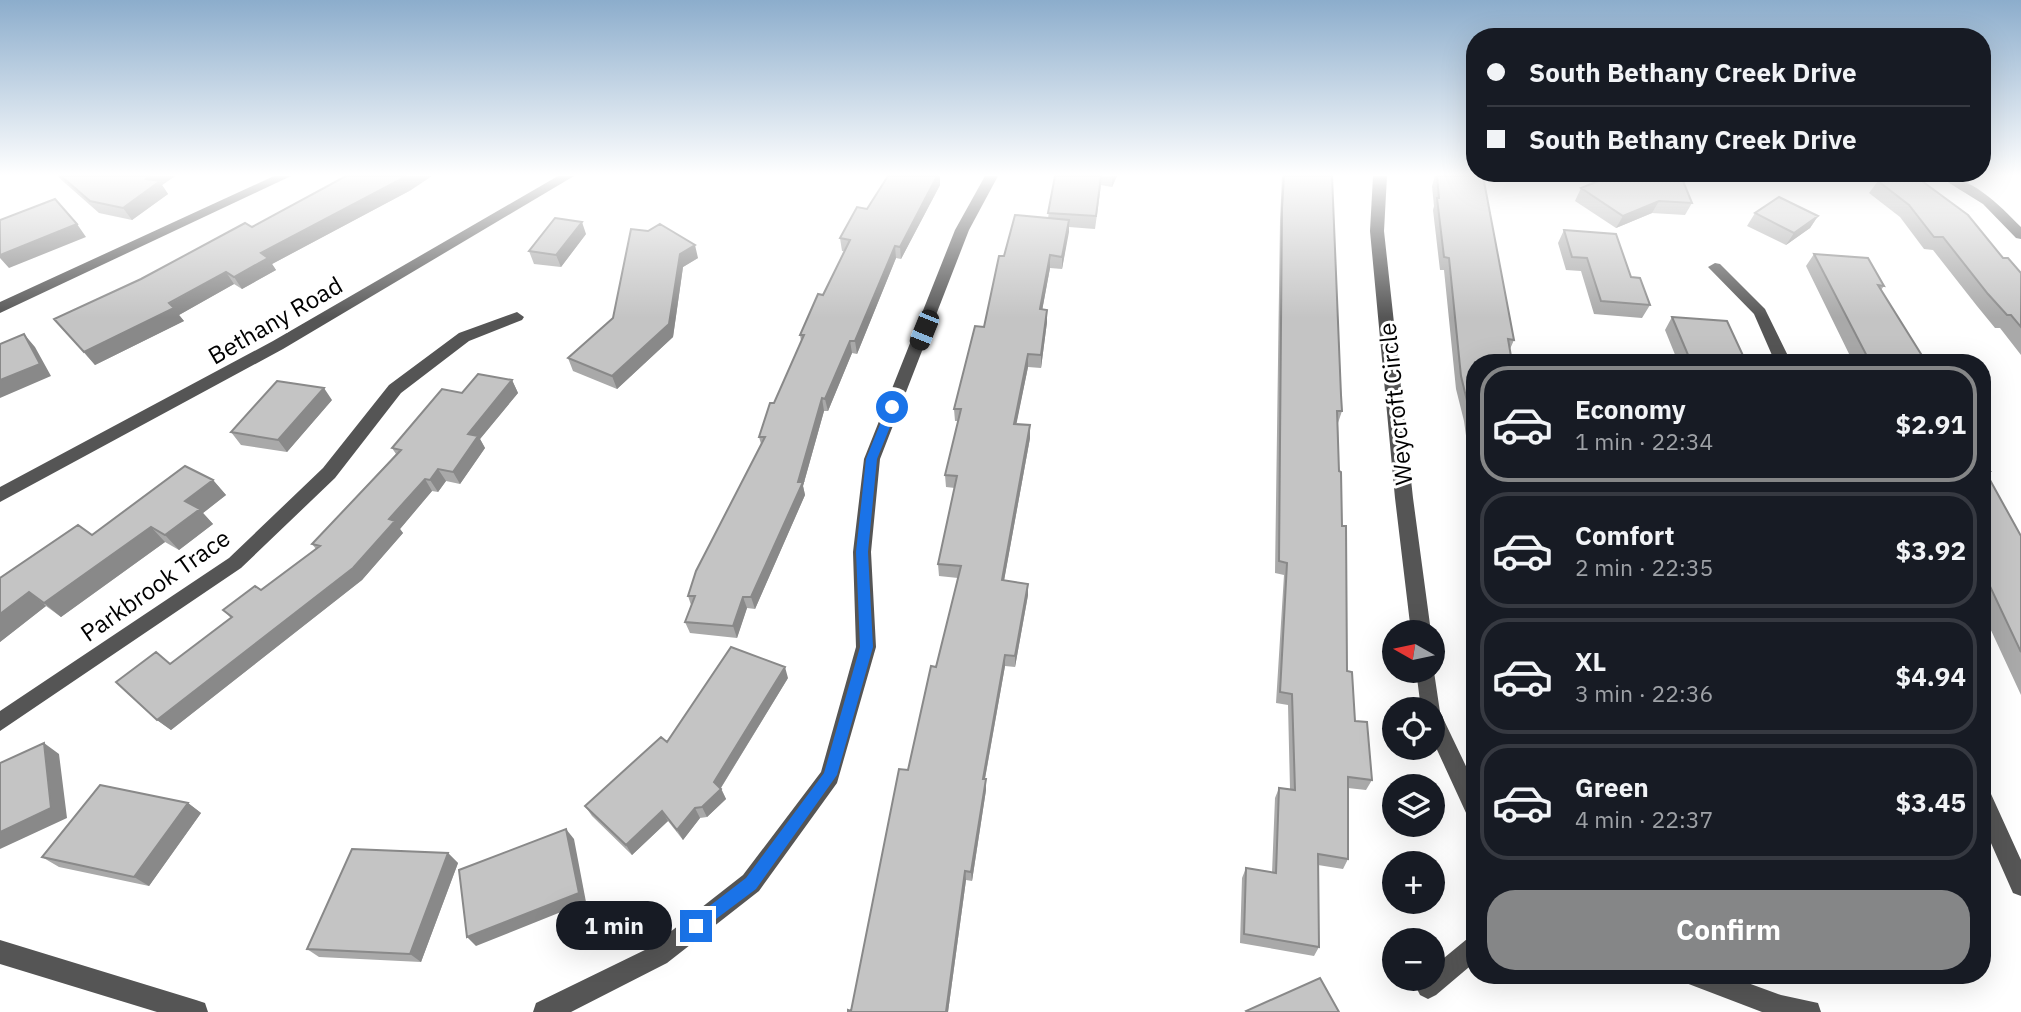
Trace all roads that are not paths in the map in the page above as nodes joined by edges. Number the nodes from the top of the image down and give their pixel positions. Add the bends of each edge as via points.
1 (179, 223) edge
2 (487, 223) edge
3 (966, 223) edge
4 (1377, 223) edge
5 (1714, 267) dead end
6 (0, 308) edge
7 (517, 317) dead end
8 (1779, 354) edge
9 (0, 495) edge
10 (1419, 620) edge
11 (0, 722) edge
12 (1445, 744) edge
13 (1466, 789) edge
14 (1991, 819) edge
15 (2021, 885) edge
16 (0, 952) edge
17 (1466, 955) edge
18 (1445, 973) edge
19 (1718, 984) edge
20 (196, 1012) edge
21 (545, 1012) edge
22 (1809, 1012) edge

1 - 6 street
2 - 9 street, Bethany Road via 267,352
3 - 21 street via 872,459 862,552 866,647 830,775 751,884 659,955
4 - 10 street, Weycroft Circle
5 - 8 street via 1760,312
7 - 11 street, Parkbrook Trace via 464,337 395,389 329,474 235,564
12 - 13 street
14 - 15 street
16 - 20 street
17 - 18 street
19 - 22 street

